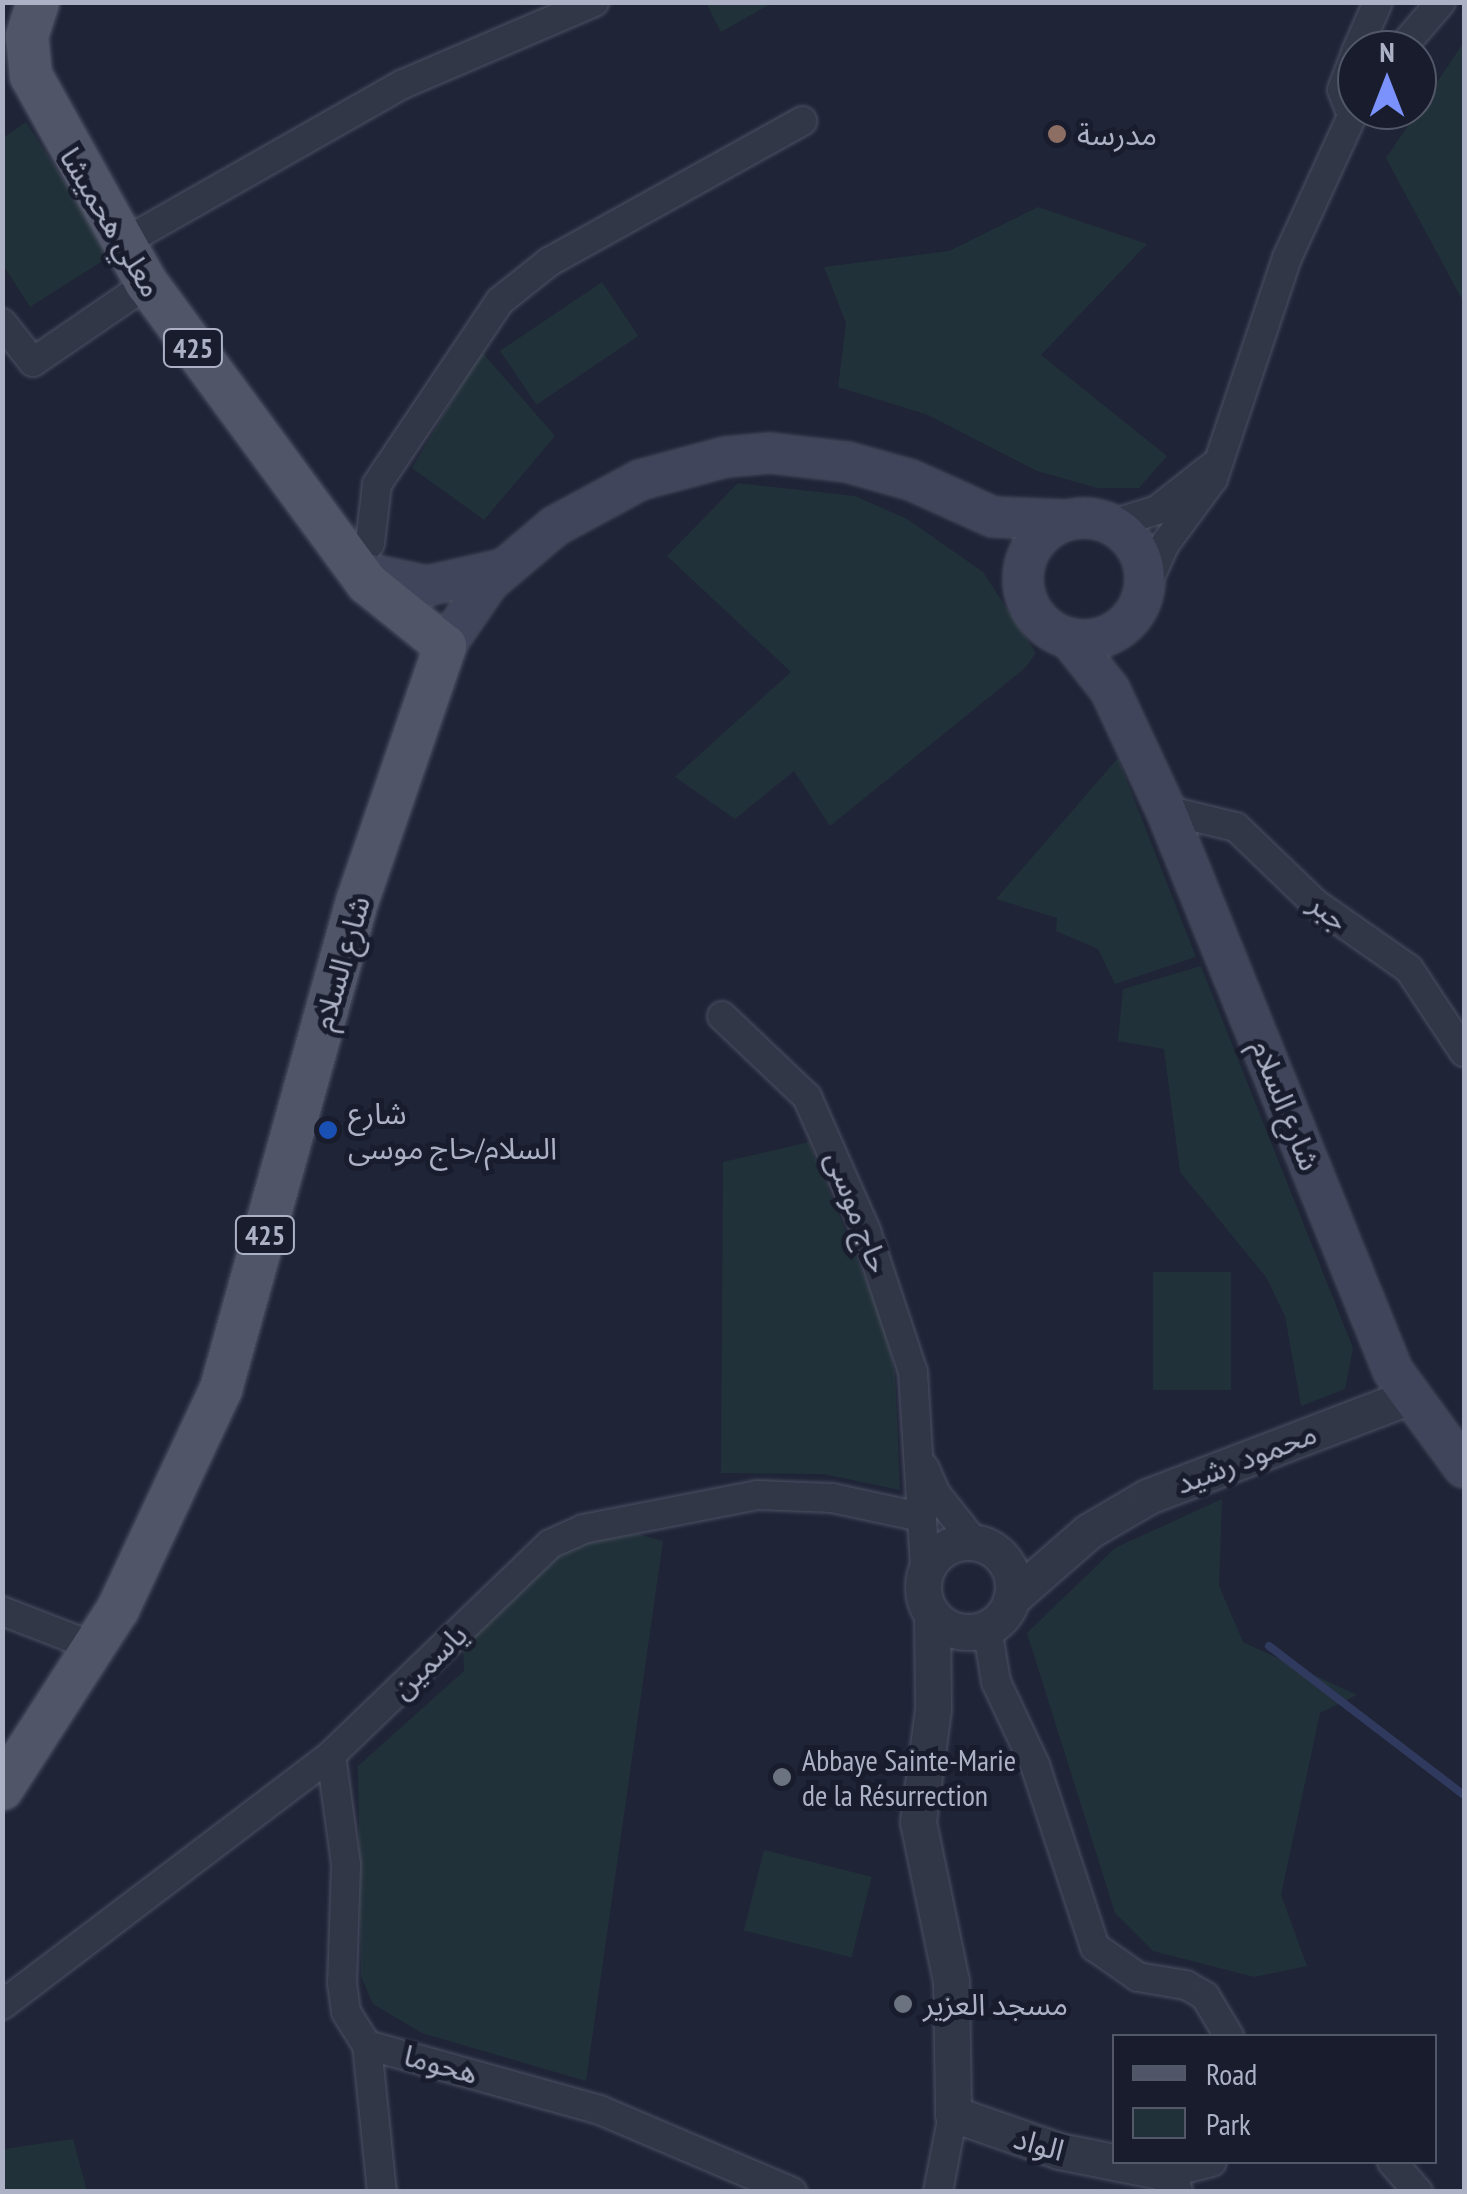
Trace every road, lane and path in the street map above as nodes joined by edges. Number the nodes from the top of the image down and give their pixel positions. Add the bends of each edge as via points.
1 (38, 2) edge
2 (594, 2) edge
3 (1378, 2) edge
4 (1441, 2) edge
5 (1366, 30) edge
6 (1417, 30) edge
7 (14, 46) edge
8 (802, 121) dead end
9 (1344, 130) edge
10 (123, 244) junction
11 (147, 284) junction
12 (2, 323) edge
13 (1223, 447) junction
14 (934, 492) junction
15 (1064, 520) junction
16 (1112, 524) junction
17 (355, 568) junction
18 (503, 569) junction
19 (1022, 583) junction
20 (1138, 603) junction
21 (1069, 638) junction
22 (444, 646) junction
23 (1130, 729) junction
24 (1166, 810) junction
25 (722, 1016) dead end
26 (1464, 1052) edge
27 (1408, 1398) junction
28 (917, 1446) junction
29 (1464, 1468) edge
30 (922, 1516) junction
31 (1089, 1532) junction
32 (984, 1547) junction
33 (925, 1572) junction
34 (1011, 1599) junction
35 (2, 1611) edge
36 (932, 1615) junction
37 (980, 1630) junction
38 (95, 1647) junction
39 (932, 1709) junction
40 (331, 1755) junction
41 (2, 1789) edge
42 (2, 2005) edge
43 (1228, 2034) edge
44 (367, 2044) junction
45 (952, 2114) junction
46 (1204, 2164) edge
47 (1394, 2164) edge
48 (1172, 2182) edge
49 (382, 2192) edge
50 (792, 2192) edge
51 (938, 2192) edge
52 (1418, 2192) edge

1 - 7 main road, معلي هحميشا / 425
2 - 10 street via 403,84
3 - 5 street
4 - 6 street
7 - 10 main road, معلي هحميشا / 425
8 - 17 street via 549,262 500,301 377,484 370,543
9 - 13 street via 1287,258
10 - 11 main road, معلي هحميشا / 425
11 - 12 street via 33,362
11 - 17 main road, معلي هحميشا / 425
13 - 16 street via 1190,488 1157,510
13 - 20 street via 1201,502 1165,544
14 - 15 main road, شارع السلام via 993,517
14 - 18 main road, شارع السلام via 812,456 726,456 654,475 599,499
14 - 19 main road, شارع السلام via 1004,557
15 - 16 main road
15 - 19 main road via 1032,546
16 - 20 main road via 1138,548
17 - 18 main road via 380,581 427,586
17 - 22 main road, معلي هحميشا / 425 via 388,604
18 - 22 main road, شارع السلام
19 - 21 main road via 1037,618
20 - 21 main road via 1107,636
20 - 23 main road, شارع السلام via 1125,660
21 - 23 main road, شارع السلام via 1096,668
22 - 38 main road, شارع السلام / 425 via 340,958 222,1389 160,1527
23 - 24 main road, شارع السلام
24 - 26 street, جبر via 1236,827 1316,904 1409,969
24 - 27 main road, شارع السلام
25 - 28 street, حاج موسى via 807,1097 829,1138 907,1348
27 - 29 main road, شارع السلام
27 - 31 street, محمود رشيد via 1184,1479
28 - 30 street, حاج موسى
28 - 32 street, حاج موسى via 936,1494
30 - 33 street, حاج موسى
30 - 40 street, ياسمين via 832,1498 758,1495 583,1529 550,1544
31 - 32 street, محمود رشيد
31 - 34 street, محمود رشيد
32 - 33 street via 940,1551
32 - 34 street via 1012,1577
33 - 36 street via 924,1602
34 - 37 street
35 - 38 street
36 - 37 street via 943,1626
36 - 39 street
37 - 39 street
37 - 43 street via 1035,1765 1095,1948 1138,1977 1186,1985 1205,1996
38 - 41 main road, شارع السلام / 425
39 - 45 street via 918,1822 951,1981
40 - 42 street, ياسمين
40 - 44 street, هحوما via 346,1865 342,1983 346,2012
44 - 49 street
44 - 50 street, هحوما via 600,2110
45 - 48 street, الواد
45 - 51 street
46 - 48 street
47 - 52 street

